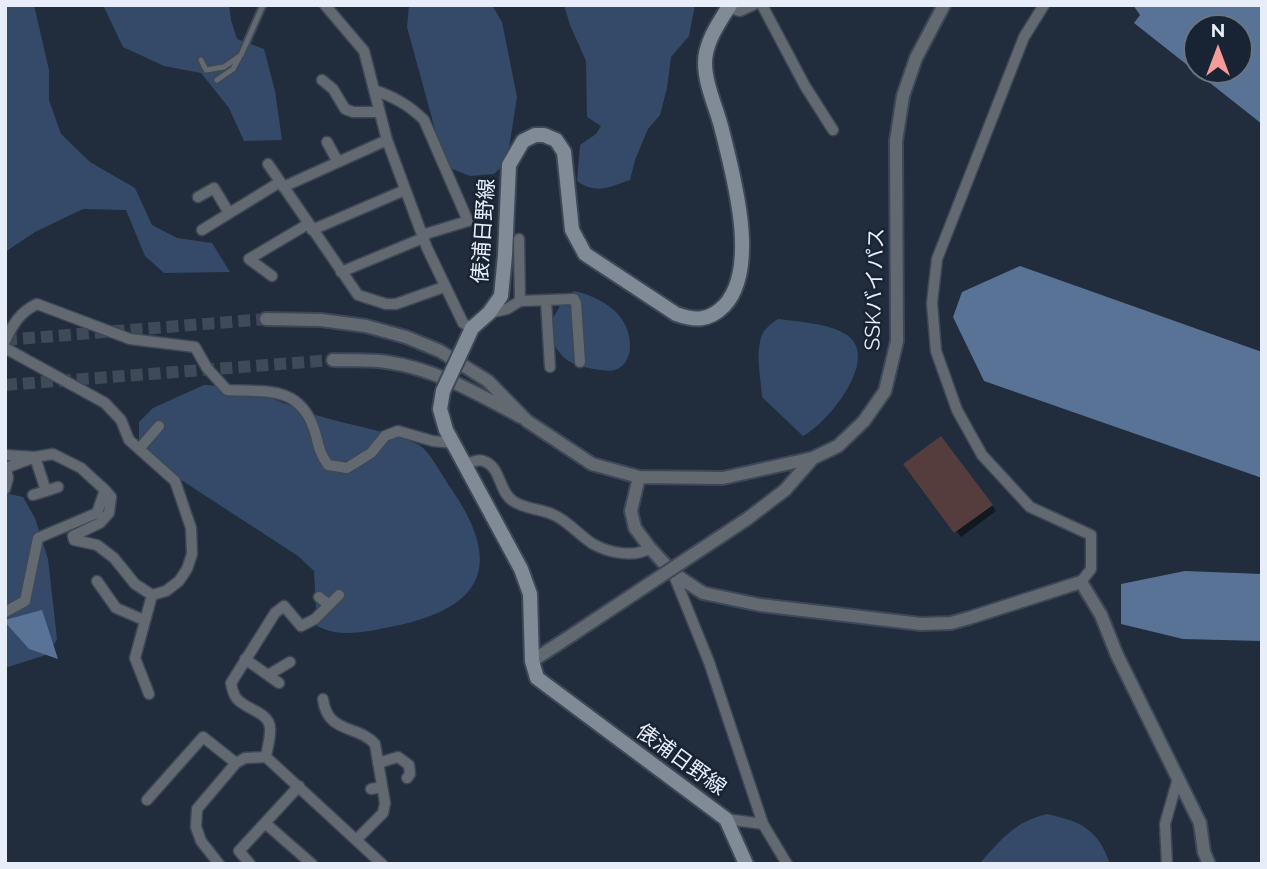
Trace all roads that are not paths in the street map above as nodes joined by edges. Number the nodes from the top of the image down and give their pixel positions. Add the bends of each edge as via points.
1 (263, 5) edge
2 (325, 5) edge
3 (752, 5) edge
4 (762, 5) edge
5 (944, 5) edge
6 (1044, 5) edge
7 (729, 6) edge
8 (241, 55) junction
9 (201, 60) dead end
10 (217, 80) dead end
11 (322, 80) dead end
12 (374, 90) junction
13 (379, 112) junction
14 (833, 130) dead end
15 (387, 140) junction
16 (327, 142) dead end
17 (338, 162) junction
18 (268, 164) dead end
19 (282, 185) junction
20 (405, 190) junction
21 (198, 197) dead end
22 (229, 213) junction
23 (310, 227) junction
24 (202, 230) dead end
25 (423, 237) junction
26 (519, 239) dead end
27 (341, 272) junction
28 (272, 276) dead end
29 (444, 287) junction
30 (546, 300) junction
31 (520, 301) junction
32 (489, 313) junction
33 (266, 320) tunnel mouth
34 (470, 333) junction
35 (5, 341) edge
36 (5, 348) edge
37 (333, 360) tunnel mouth
38 (580, 362) dead end
39 (550, 367) dead end
40 (527, 421) junction
41 (159, 426) dead end
42 (453, 443) junction
43 (139, 449) junction
44 (5, 455) edge
45 (35, 457) junction
46 (813, 458) junction
47 (465, 465) junction
48 (639, 477) junction
49 (58, 487) dead end
50 (5, 489) edge
51 (105, 490) junction
52 (46, 491) junction
53 (33, 495) dead end
54 (650, 548) junction
55 (673, 573) junction
56 (97, 581) dead end
57 (1082, 582) junction
58 (152, 595) junction
59 (339, 595) dead end
60 (319, 597) dead end
61 (329, 605) junction
62 (5, 612) edge
63 (145, 620) junction
64 (244, 659) junction
65 (532, 661) junction
66 (290, 663) dead end
67 (268, 675) junction
68 (279, 683) dead end
69 (149, 694) dead end
70 (323, 699) dead end
71 (265, 757) junction
72 (236, 763) junction
73 (378, 763) junction
74 (407, 778) dead end
75 (1178, 778) junction
76 (299, 786) junction
77 (382, 787) junction
78 (371, 789) dead end
79 (147, 800) dead end
80 (726, 819) junction
81 (265, 823) junction
82 (763, 824) junction
83 (356, 840) junction
84 (219, 864) edge
85 (250, 864) edge
86 (312, 864) edge
87 (382, 864) edge
88 (746, 864) edge
89 (787, 864) edge
90 (1167, 864) edge
91 (1209, 864) edge

1 - 8 lane
2 - 12 street via 364,51
3 - 7 street via 740,11
4 - 14 street
5 - 46 street, SSKバイパス via 916,58 896,141 897,341 885,391 864,421 838,446
6 - 57 street via 1024,37 937,259 932,303 936,351 957,410 982,455 1030,507 1091,535 1091,569
7 - 32 main road, 俵浦日野線 via 706,51 705,66 738,208 743,254 728,302 715,315 689,319 585,254 572,230 564,152 556,140 536,135 523,141 509,165 501,296
8 - 9 lane via 206,71
8 - 10 lane via 233,69
11 - 13 street via 345,109
12 - 13 street
12 - 25 street via 393,97 424,120 468,221
13 - 15 street
15 - 17 street
15 - 20 street
16 - 17 street
17 - 19 street
18 - 19 street
19 - 22 street
19 - 23 street
20 - 23 street
20 - 25 street
21 - 22 street via 214,188
22 - 24 street
23 - 27 street
23 - 28 street via 248,259
25 - 27 street
25 - 29 street
26 - 31 street
27 - 29 street via 358,295 386,304
29 - 34 street
30 - 31 street
30 - 38 street via 574,299
30 - 39 street
31 - 32 street
32 - 34 main road, 俵浦日野線
33 - 40 street, SSKバイパス via 333,321 406,337 440,351 488,381
34 - 42 main road, 俵浦日野線, bridge via 443,391 441,418
35 - 42 street via 26,309 37,304 130,339 195,347 206,368 227,390 286,394 298,402 328,465 354,465 385,436 398,431
36 - 43 street via 105,403
37 - 40 street via 385,361 421,369
40 - 48 street, SSKバイパス via 592,464
41 - 43 street
42 - 47 main road, 俵浦日野線
43 - 58 street via 175,481 191,528 192,554 187,569 166,591
44 - 45 street
45 - 50 street via 6,468
45 - 51 street via 53,454 81,468
45 - 52 street
46 - 48 street, SSKバイパス via 723,478
46 - 65 street, bridge via 785,490 747,519
47 - 54 street via 486,462 514,502 553,514 594,544 618,553 641,554
47 - 65 main road, 俵浦日野線 via 530,594
48 - 54 street via 632,511 635,528
49 - 52 street
51 - 58 street via 111,497 109,513 100,523 73,536 74,540 97,545
51 - 62 street via 97,513 38,538 24,601
52 - 53 street
54 - 55 street
55 - 57 street via 703,593 760,605 921,624 951,623
55 - 82 street via 709,663
56 - 63 street via 116,608
57 - 75 street
58 - 63 street
59 - 61 street
60 - 61 street
61 - 64 street via 302,626 285,606 275,613
63 - 69 street via 135,658
64 - 67 street
64 - 71 street via 231,683 235,696 269,723
65 - 80 main road, 俵浦日野線 via 537,678 549,689
66 - 67 street
67 - 68 street
70 - 73 street via 329,716 343,729 370,738
71 - 72 street
71 - 76 street
72 - 79 street via 203,737
72 - 84 street via 197,809 195,820 201,841
73 - 74 street via 398,757 409,765
73 - 77 street
75 - 90 street via 1165,824
75 - 91 street via 1199,823
76 - 81 street
76 - 83 street
77 - 78 street
77 - 83 street via 383,813
80 - 82 street
80 - 88 main road, 俵浦日野線
81 - 85 street via 239,851
81 - 86 street
82 - 89 street
83 - 87 street

